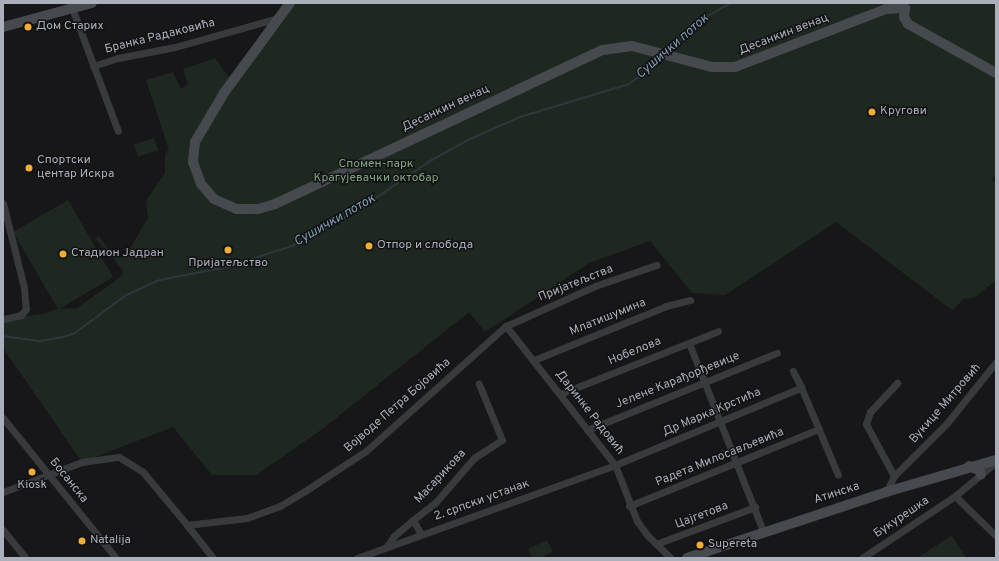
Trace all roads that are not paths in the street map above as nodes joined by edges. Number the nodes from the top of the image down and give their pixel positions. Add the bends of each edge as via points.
1 (92, 3) edge
2 (290, 3) edge
3 (908, 6) edge
4 (72, 8) junction
5 (278, 18) junction
6 (3, 27) edge
7 (93, 66) junction
8 (996, 73) edge
9 (118, 131) dead end
10 (3, 203) edge
11 (656, 265) dead end
12 (690, 300) dead end
13 (3, 319) edge
14 (506, 326) junction
15 (718, 331) dead end
16 (688, 343) junction
17 (777, 353) dead end
18 (534, 360) junction
19 (996, 362) edge
20 (793, 371) dead end
21 (705, 382) junction
22 (897, 383) dead end
23 (479, 384) dead end
24 (800, 387) junction
25 (560, 394) junction
26 (3, 419) edge
27 (720, 422) junction
28 (819, 429) junction
29 (587, 430) junction
30 (996, 461) edge
31 (737, 464) junction
32 (615, 465) junction
33 (969, 466) junction
34 (49, 474) junction
35 (838, 475) dead end
36 (981, 475) junction
37 (894, 476) junction
38 (3, 492) edge
39 (886, 492) junction
40 (955, 496) junction
41 (629, 506) junction
42 (754, 507) junction
43 (413, 520) junction
44 (187, 525) junction
45 (3, 530) edge
46 (763, 531) junction
47 (421, 534) junction
48 (995, 535) edge
49 (656, 544) junction
50 (387, 546) junction
51 (26, 558) edge
52 (116, 558) edge
53 (213, 558) edge
54 (357, 558) edge
55 (671, 558) edge
56 (687, 558) edge
57 (862, 558) edge

1 - 4 street
2 - 5 street, Десанкин венац
3 - 5 street, Десанкин венац via 886,9 742,66 718,68 627,46 594,52 275,204 258,209 236,209 214,199 201,184 193,162 195,142 208,116
3 - 8 street via 904,17 908,24
4 - 6 street
4 - 7 street
5 - 7 street, Бранка Радаковића via 175,47 118,58
7 - 9 street
10 - 13 street via 24,288 26,309 20,315
11 - 14 street, Пријатељства via 595,286
12 - 18 street, Млатишумина via 666,306
14 - 18 street, Даринке Радовић
14 - 44 street, Војводе Петра Бојовића via 366,451 331,476 280,506 247,518
15 - 16 street, Нобелова
16 - 21 street
16 - 25 street, Нобелова
17 - 21 street, Јелене Карађорђевице
18 - 25 street, Даринке Радовић
19 - 37 street, Вукице Митровић via 947,423
20 - 24 street
21 - 27 street
21 - 29 street, Јелене Карађорђевице
22 - 37 street via 870,412 866,424
23 - 43 street, Масарикова via 502,434 501,442 474,458 435,503
24 - 27 street, Др Марка Крстића
24 - 28 street
25 - 29 street, Даринке Радовић
26 - 34 street, Босанска
27 - 31 street
27 - 32 street, Др Марка Крстића
28 - 31 street, Радета Милосављевића
28 - 35 street
29 - 32 street, Даринке Радовић
30 - 33 street, Атинска
30 - 36 street, Букурешка
31 - 41 street, Радета Милосављевића
31 - 42 street
32 - 41 street, Даринке Радовић
32 - 47 street, 2. српски устанак
33 - 36 street via 979,470
33 - 39 street, Атинска
34 - 38 street
34 - 44 street via 94,458 123,458 143,472
34 - 52 street, Босанска
36 - 40 street, Букурешка
37 - 39 street, Вукице Митровић
39 - 46 street, Атинска
40 - 48 street
40 - 57 street, Букурешка
41 - 49 street, Даринке Радовић
42 - 46 street
42 - 49 street, Цајгетова
43 - 47 street, Масарикова
43 - 50 street via 394,536
44 - 53 street
45 - 51 street
46 - 56 street, Атинска
47 - 50 street, 2. српски устанак
49 - 55 street, Даринке Радовић
50 - 54 street, 2. српски устанак

